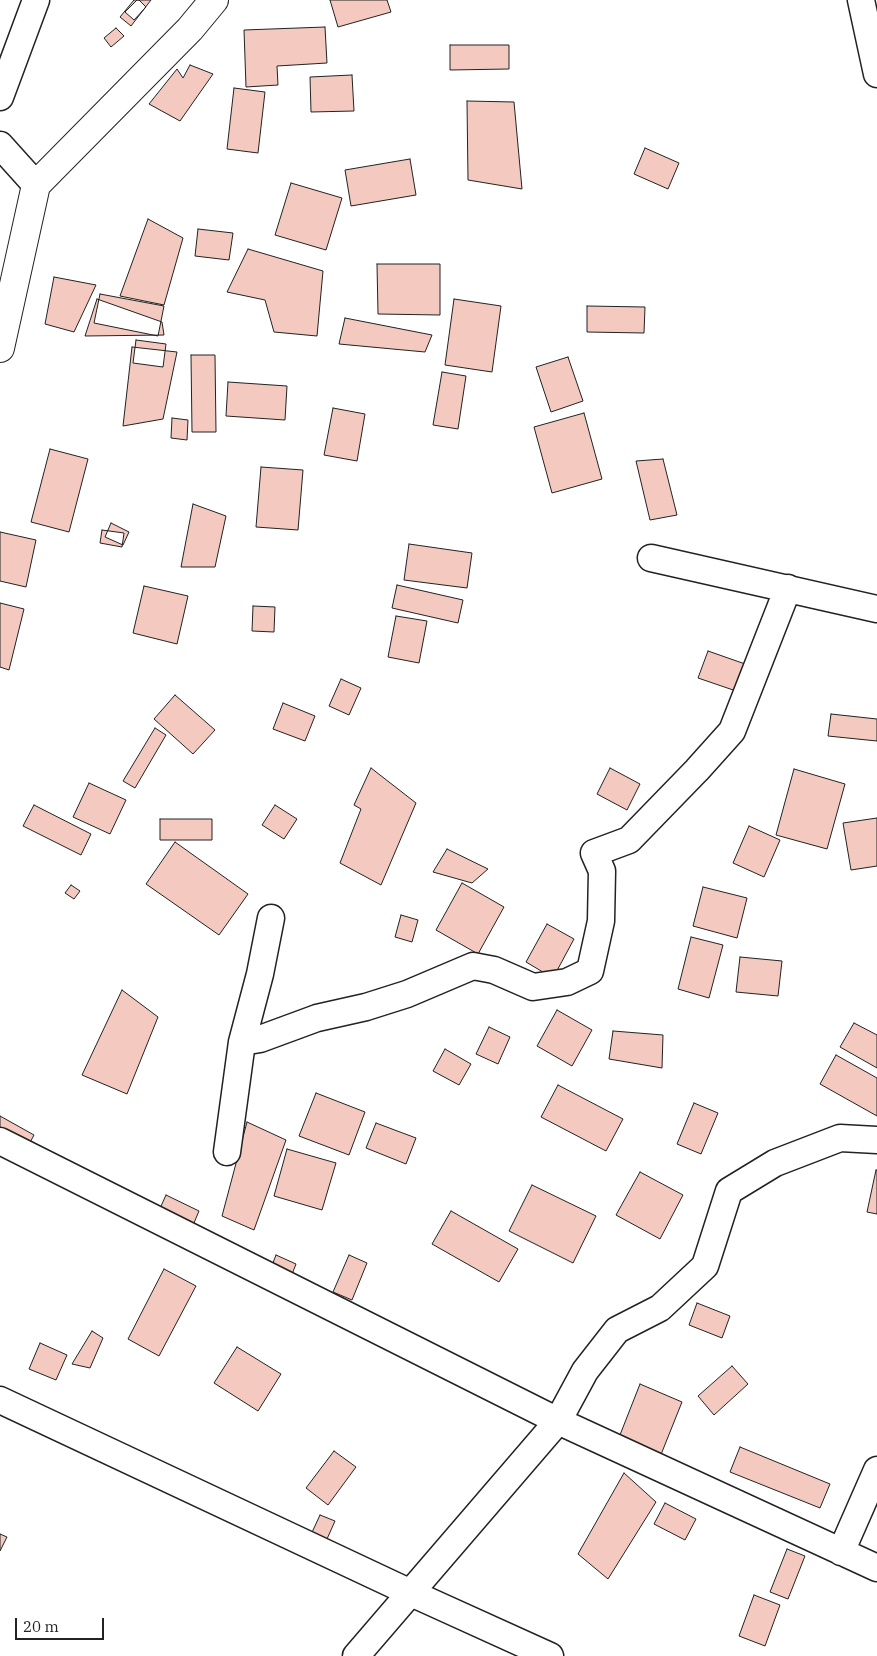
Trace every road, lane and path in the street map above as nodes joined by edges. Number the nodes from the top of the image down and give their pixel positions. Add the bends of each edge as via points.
1 (36, 0) edge
2 (214, 0) edge
3 (860, 0) edge
4 (877, 74) edge
5 (0, 97) edge
6 (0, 145) edge
7 (36, 185) junction
8 (0, 348) edge
9 (651, 558) dead end
10 (788, 588) junction
11 (877, 609) edge
12 (271, 918) dead end
13 (242, 1042) junction
14 (877, 1140) edge
15 (0, 1141) edge
16 (227, 1152) dead end
17 (0, 1400) edge
18 (558, 1421) junction
19 (877, 1470) edge
20 (841, 1552) junction
21 (877, 1568) edge
22 (411, 1593) junction
23 (356, 1656) edge
24 (550, 1656) edge

1 - 5 street
2 - 7 main road
3 - 4 street
6 - 7 street
7 - 8 main road
9 - 10 street
10 - 11 street
10 - 13 street via 732,731 629,840 594,853 602,871 600,921 590,972 567,982 533,987 494,970 473,966 407,994
12 - 13 street
13 - 16 street
14 - 18 street via 840,1138 775,1163 728,1191 705,1266 660,1308 617,1330 585,1371
15 - 18 street
17 - 22 street
18 - 20 street
18 - 22 street
19 - 20 street
20 - 21 street
22 - 23 street
22 - 24 street

